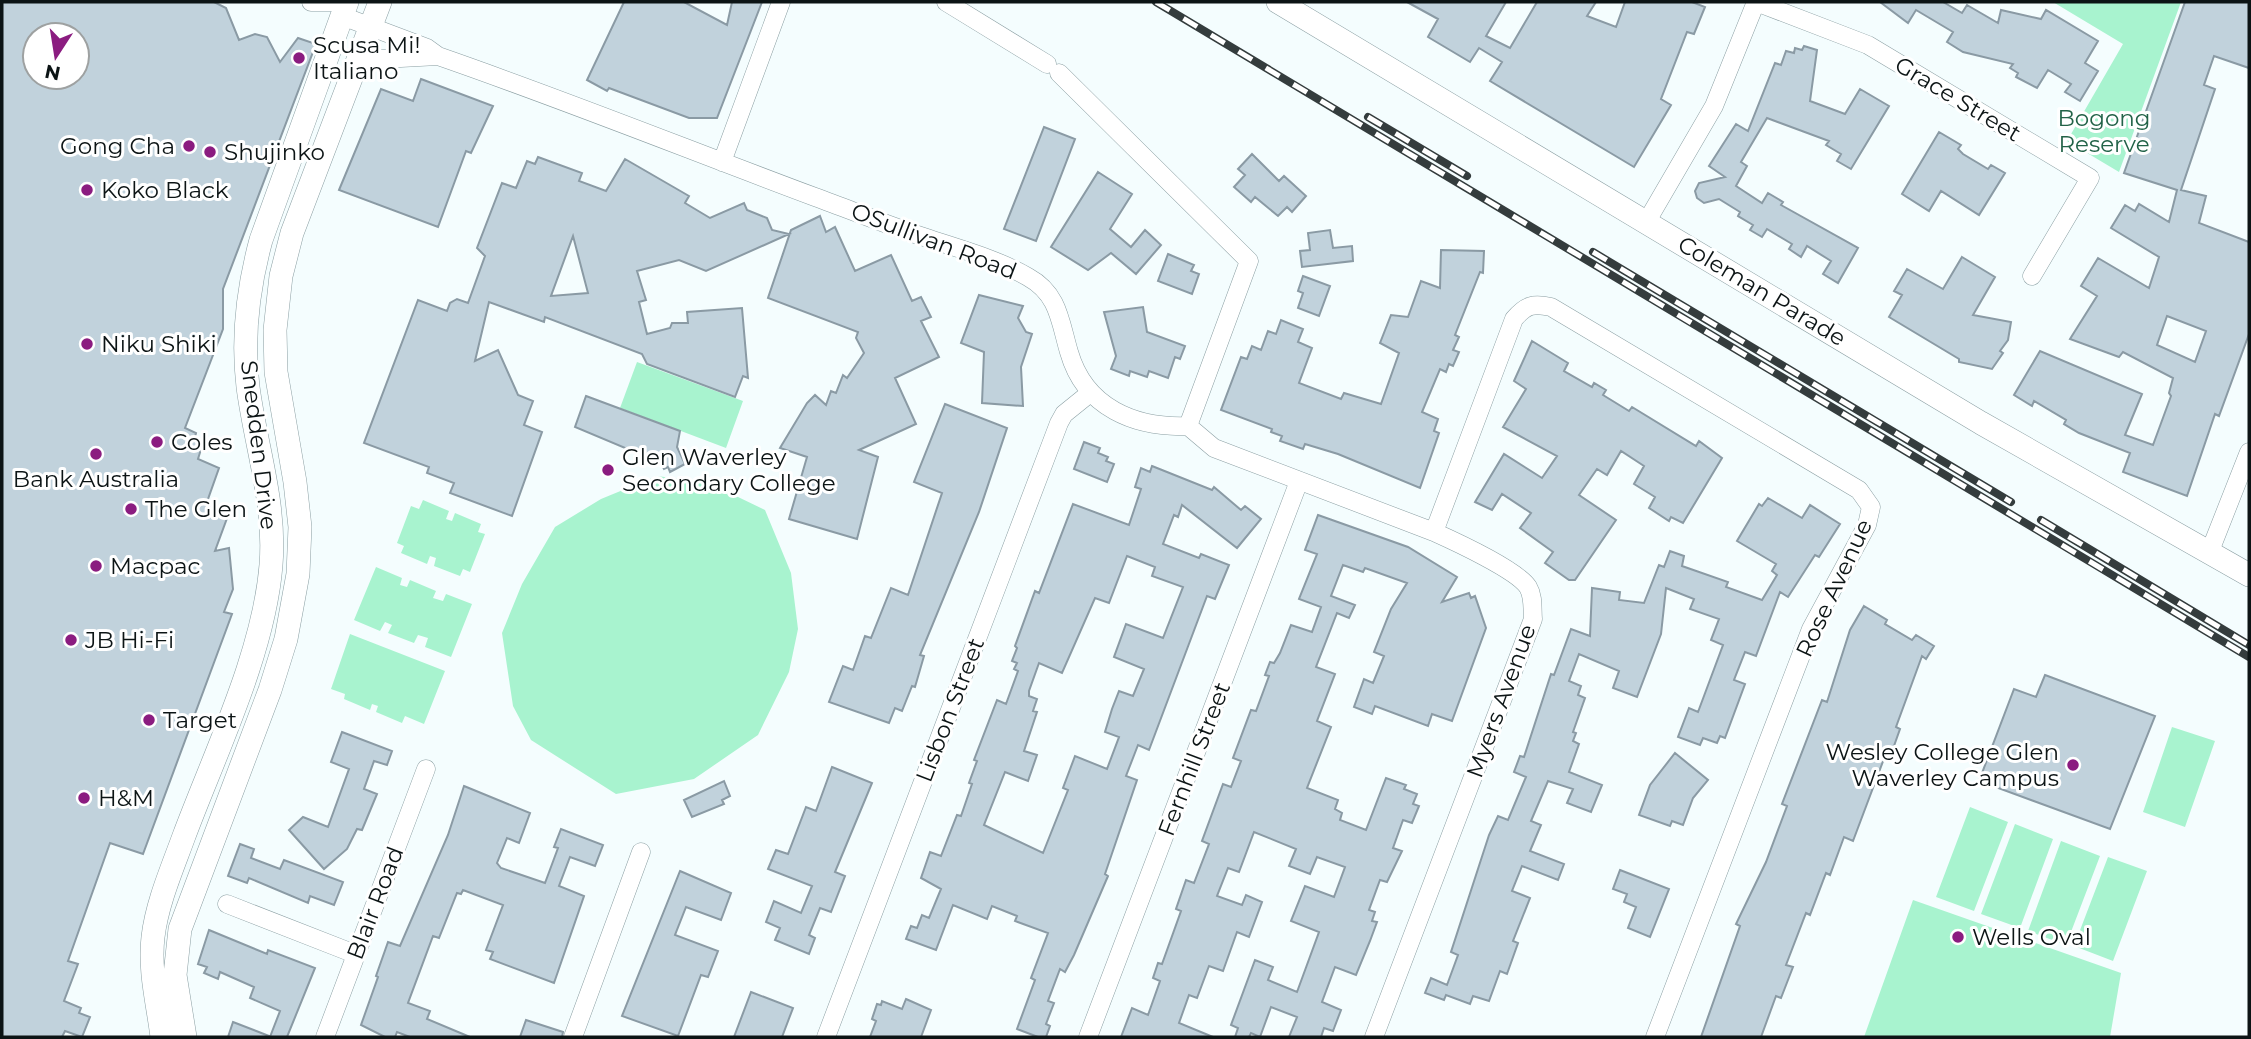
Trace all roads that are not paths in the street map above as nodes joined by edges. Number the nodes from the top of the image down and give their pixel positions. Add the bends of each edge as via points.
1 (311, 2) edge
2 (380, 2) edge
3 (781, 2) edge
4 (946, 2) edge
5 (1278, 2) edge
6 (1756, 2) edge
7 (345, 7) edge
8 (371, 26) junction
9 (438, 56) junction
10 (356, 66) junction
11 (722, 162) junction
12 (1647, 221) junction
13 (2032, 276) dead end
14 (1090, 393) junction
15 (1188, 426) junction
16 (2249, 452) edge
17 (1299, 481) junction
18 (1434, 532) junction
19 (2210, 551) junction
20 (2249, 575) edge
21 (426, 769) dead end
22 (641, 852) dead end
23 (227, 904) dead end
24 (355, 954) junction
25 (162, 1037) edge
26 (185, 1037) edge
27 (325, 1037) edge
28 (573, 1037) edge
29 (826, 1037) edge
30 (1088, 1037) edge
31 (1374, 1037) edge
32 (1656, 1037) edge

1 - 7 street, OSullivan Road
2 - 8 street, Snedden Drive
3 - 11 street
4 - 15 street via 1053,69 1249,261
5 - 12 street, Coleman Parade
6 - 12 street via 1714,106
6 - 13 street, Grace Street via 1868,45 2090,178
7 - 8 street, OSullivan Road
7 - 25 street, Snedden Drive via 261,240 251,282 247,364 270,499 269,580 251,655 155,922 152,964
8 - 9 street, OSullivan Road
8 - 10 street, Snedden Drive
9 - 10 street, OSullivan Road via 382,59
9 - 11 street, OSullivan Road
10 - 26 street, Snedden Drive via 292,233 278,294 276,372 300,527 298,574 286,639 270,690 180,929 175,975
11 - 14 street, OSullivan Road via 1029,277 1053,299 1077,374
12 - 19 street, Coleman Parade via 1981,423
14 - 15 street, OSullivan Road via 1112,410 1157,427
14 - 29 street, Lisbon Street via 1063,414 1059,423
15 - 17 street via 1214,448
16 - 19 street
17 - 18 street
17 - 30 street, Fernhill Street
18 - 31 street, Myers Avenue via 1467,546 1527,585 1532,619
18 - 32 street, Rose Avenue via 1514,319 1536,304 1551,307 1859,490 1871,507 1867,524 1811,629
19 - 20 street, Coleman Parade
21 - 24 street, Blair Road
22 - 28 street
23 - 24 street
24 - 27 street, Blair Road

